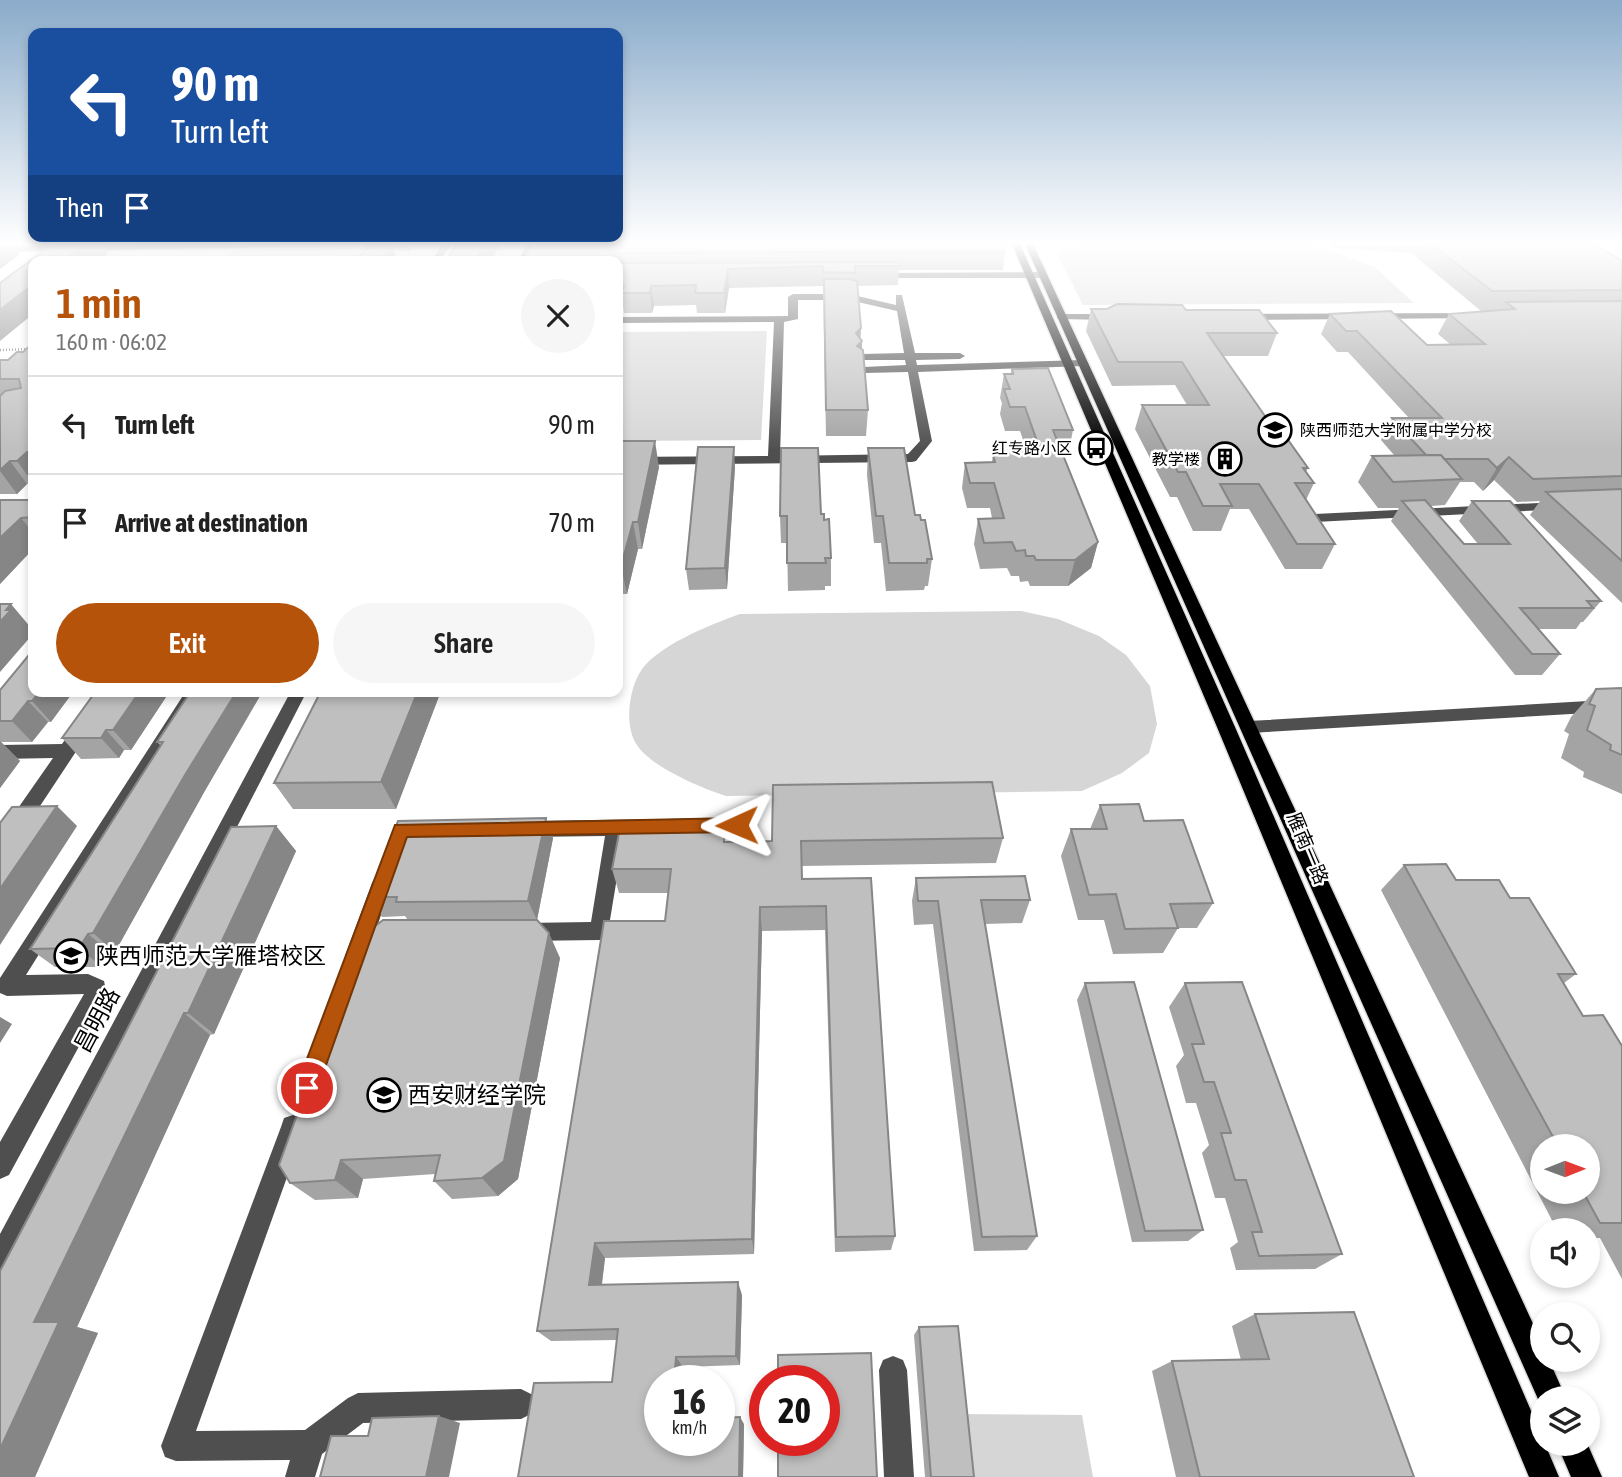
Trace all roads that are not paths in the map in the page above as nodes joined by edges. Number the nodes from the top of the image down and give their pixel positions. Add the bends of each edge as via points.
1 (793, 313) edge
2 (902, 313) edge
3 (1053, 313) edge
4 (1059, 313) edge
5 (1485, 316) edge
6 (1062, 317) junction
7 (1117, 317) edge
8 (1226, 317) edge
9 (779, 319) junction
10 (623, 320) edge
11 (863, 357) edge
12 (1075, 360) junction
13 (912, 363) junction
14 (864, 370) edge
15 (774, 459) junction
16 (623, 461) edge
17 (1580, 505) edge
18 (1315, 518) edge
19 (104, 697) edge
20 (191, 697) edge
21 (296, 697) edge
22 (1622, 705) edge
23 (1250, 727) junction
24 (66, 751) junction
25 (0, 752) edge
26 (737, 825) dead end
27 (617, 827) junction
28 (509, 829) edge
29 (0, 850) edge
30 (392, 856) edge
31 (502, 933) edge
32 (363, 934) junction
33 (391, 934) edge
34 (349, 974) edge
35 (3, 986) edge
36 (301, 1105) edge
37 (0, 1166) edge
38 (0, 1261) edge
39 (893, 1370) dead end
40 (1547, 1386) edge
41 (521, 1404) dead end
42 (310, 1444) junction
43 (1577, 1456) edge
44 (300, 1477) edge
45 (900, 1477) edge
46 (1544, 1477) edge
47 (1587, 1477) edge

1 - 9 street via 793,319
2 - 13 street
3 - 12 main road, 雁南一路
4 - 6 main road, 雁南一路
5 - 8 street
6 - 7 street
6 - 12 main road, 雁南一路
9 - 10 street
9 - 15 street
11 - 13 street
12 - 13 street
12 - 23 main road, 雁南一路
12 - 46 main road, 雁南一路
13 - 14 street
13 - 15 street via 926,442 912,458
15 - 16 street
17 - 18 street
19 - 24 street
20 - 35 street
21 - 38 street, 昌明路
22 - 23 street
23 - 40 main road, 雁南一路
24 - 25 street
24 - 29 street
26 - 27 street
27 - 28 street
27 - 31 street via 600,932
30 - 32 street
32 - 33 street
32 - 34 street
35 - 37 street via 88,984 96,988 96,995
36 - 42 street via 176,1446
39 - 45 street
41 - 42 street via 358,1408
42 - 44 street
43 - 47 main road

